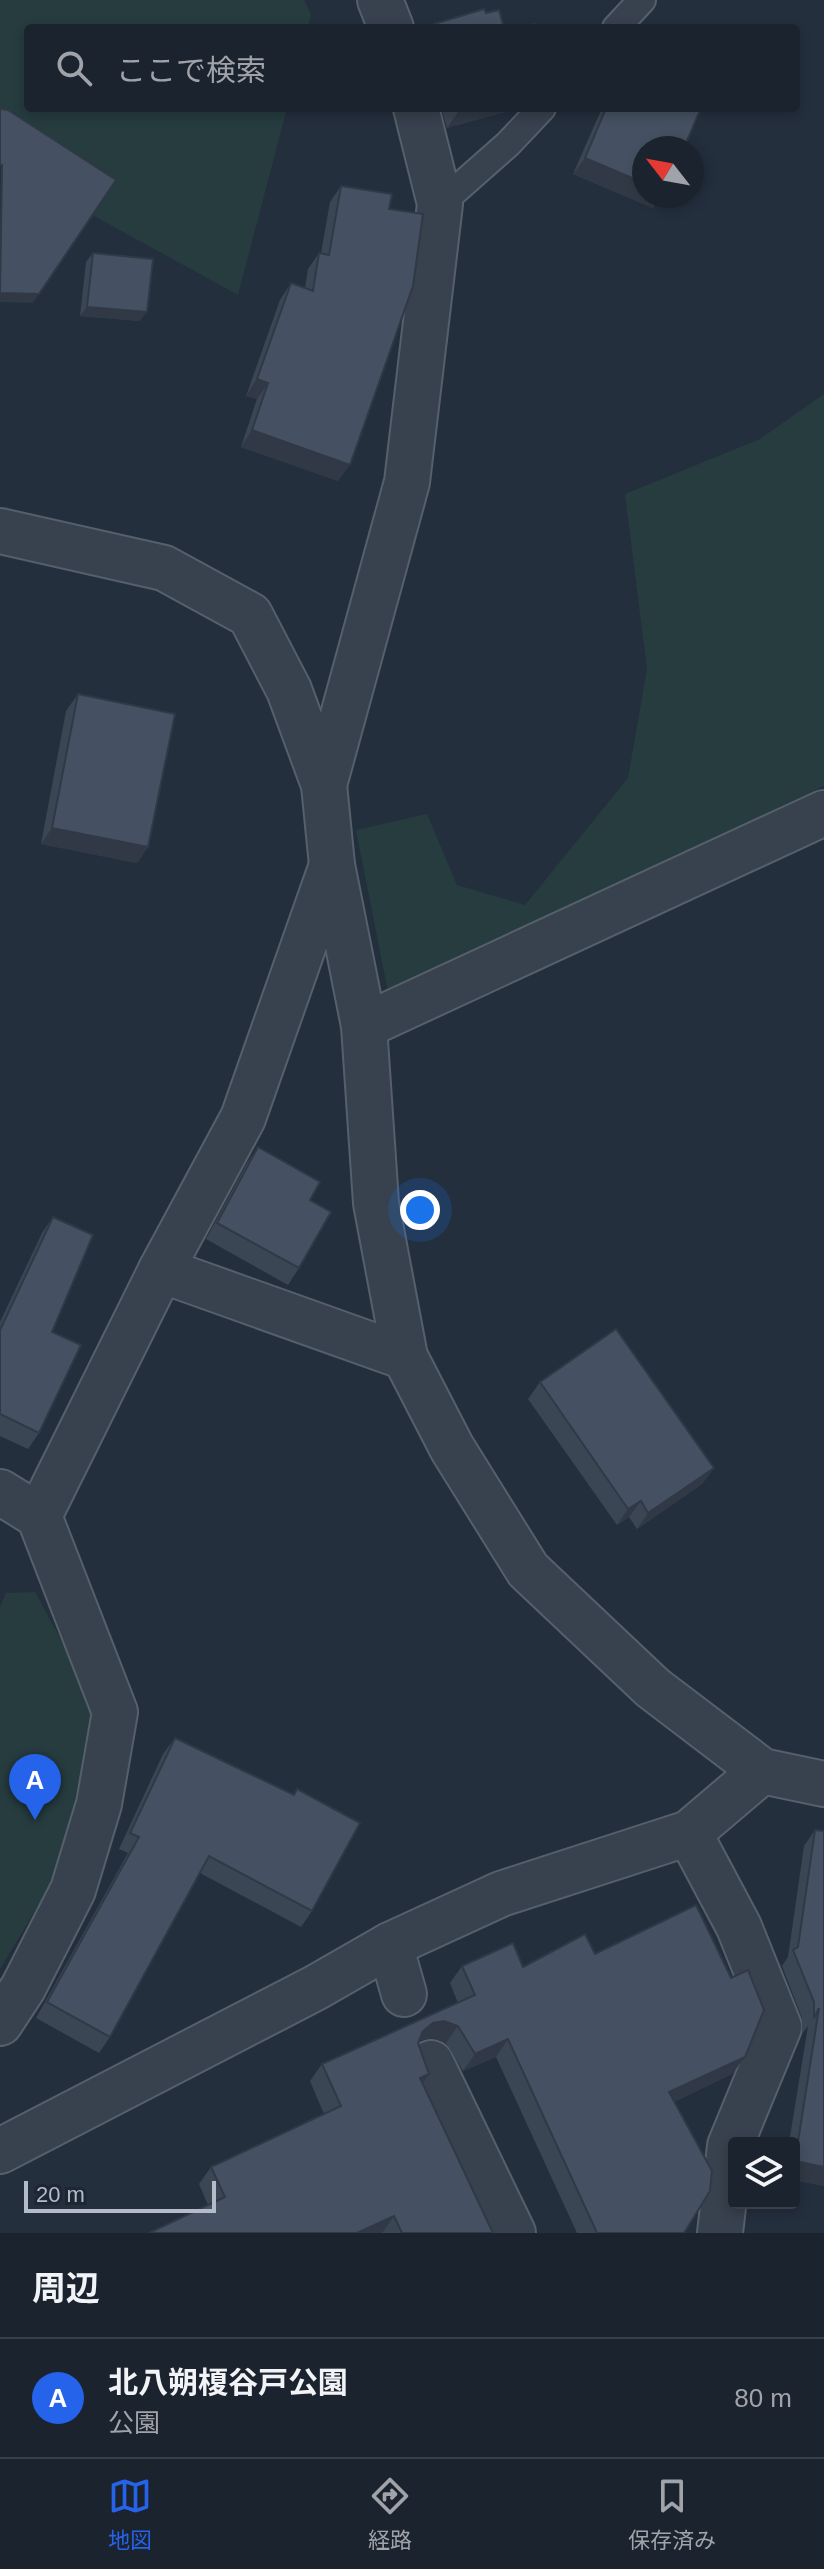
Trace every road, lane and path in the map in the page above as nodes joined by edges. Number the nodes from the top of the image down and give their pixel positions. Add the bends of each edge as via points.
1 (380, 0) edge
2 (642, 0) edge
3 (389, 24) edge
4 (620, 24) edge
5 (417, 112) edge
6 (538, 112) edge
7 (440, 204) junction
8 (0, 531) edge
9 (324, 785) junction
10 (824, 813) edge
11 (332, 865) junction
12 (364, 1026) junction
13 (161, 1270) junction
14 (405, 1357) junction
15 (0, 1492) edge
16 (39, 1516) junction
17 (762, 1771) junction
18 (824, 1784) edge
19 (689, 1833) junction
20 (390, 1945) junction
21 (404, 1994) dead end
22 (0, 2023) edge
23 (431, 2063) dead end
24 (0, 2151) edge
25 (513, 2233) edge
26 (720, 2233) edge

1 - 3 street
2 - 4 lane
5 - 7 street
6 - 7 lane
7 - 9 street via 407,482
8 - 9 street via 164,568 250,615 289,690
9 - 11 street
10 - 12 street
11 - 12 street
11 - 13 street via 243,1118
12 - 14 street via 376,1203
13 - 14 street
13 - 16 street
14 - 17 street via 452,1448 528,1570 653,1688
15 - 16 street
16 - 22 street via 115,1712 99,1804 73,1890
17 - 18 street
17 - 19 street
19 - 20 street via 501,1894
19 - 26 street via 739,1927 779,2027 730,2146
20 - 21 street
20 - 24 street
23 - 25 street

